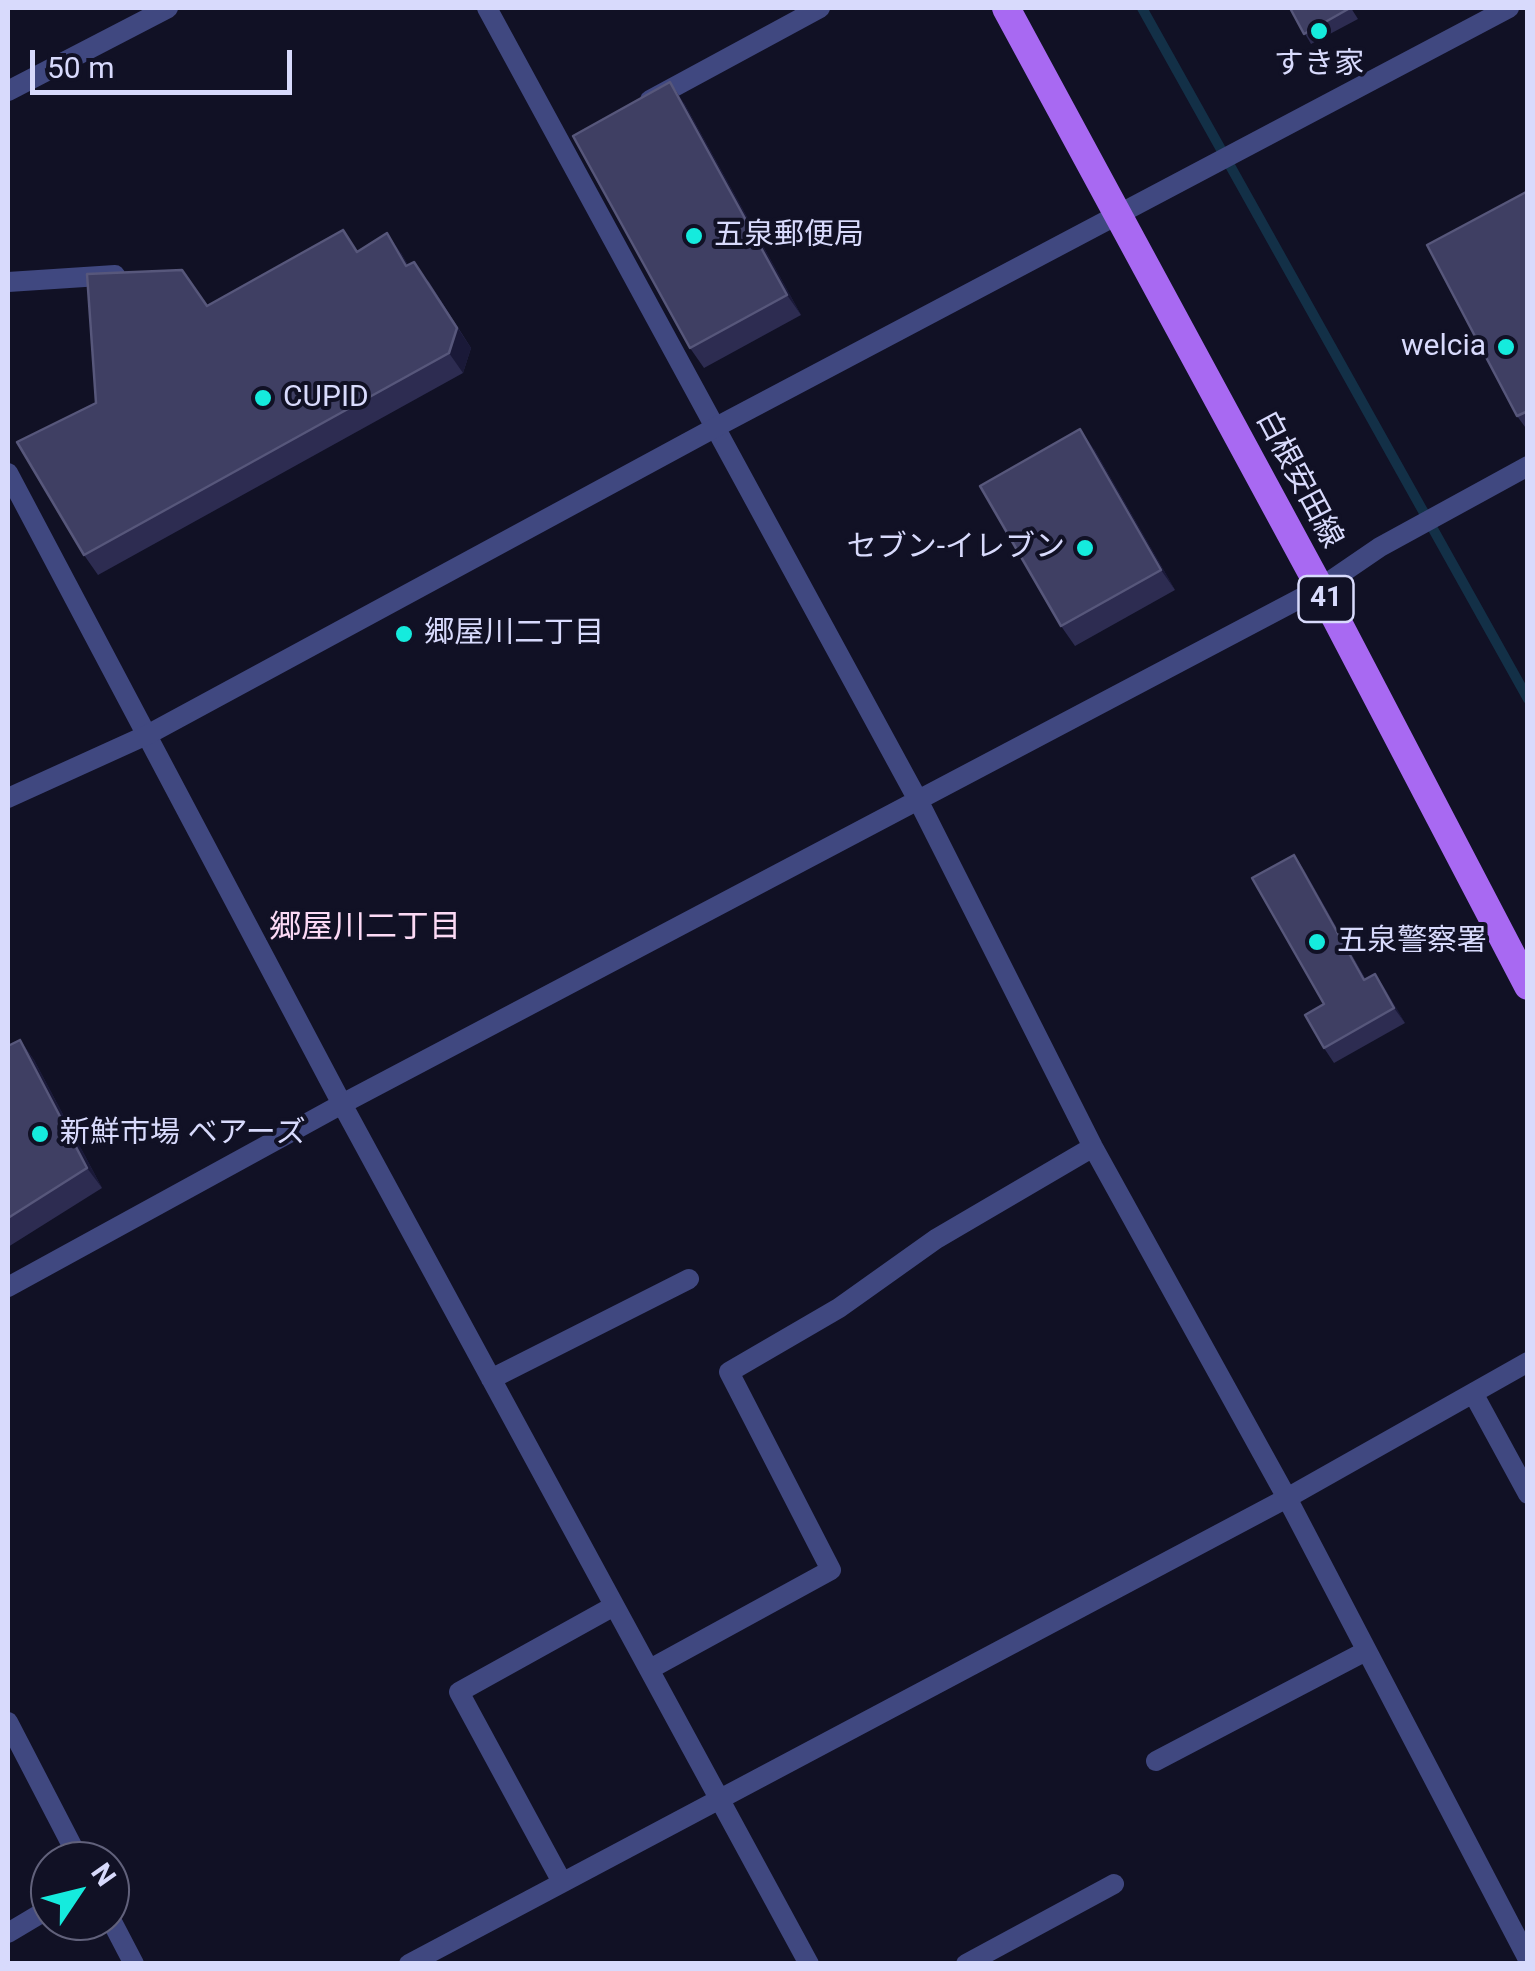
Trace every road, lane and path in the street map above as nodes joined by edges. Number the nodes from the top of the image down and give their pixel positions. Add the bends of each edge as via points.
1 (168, 8) edge
2 (487, 8) edge
3 (820, 8) edge
4 (1006, 8) edge
5 (1509, 8) edge
6 (8, 90) edge
7 (633, 110) edge
8 (1118, 215) junction
9 (136, 273) edge
10 (8, 282) edge
11 (718, 426) junction
12 (1528, 466) edge
13 (8, 473) edge
14 (1320, 588) junction
15 (149, 734) junction
16 (8, 798) edge
17 (920, 802) junction
18 (1528, 986) edge
19 (342, 1104) junction
20 (1093, 1147) junction
21 (689, 1278) dead end
22 (8, 1287) edge
23 (1528, 1362) edge
24 (491, 1379) junction
25 (1473, 1393) junction
26 (1528, 1494) edge
27 (1287, 1498) junction
28 (614, 1606) junction
29 (1366, 1652) junction
30 (650, 1669) junction
31 (8, 1722) edge
32 (1156, 1761) dead end
33 (721, 1797) junction
34 (70, 1841) edge
35 (562, 1882) junction
36 (1114, 1884) dead end
37 (30, 1920) edge
38 (8, 1933) edge
39 (122, 1941) edge
40 (1528, 1958) edge
41 (134, 1964) edge
42 (408, 1964) edge
43 (809, 1964) edge
44 (966, 1964) edge

1 - 6 street
2 - 11 street via 573,142
3 - 7 street
4 - 8 main road, 白根安田線 / 41
5 - 8 street
8 - 11 street
8 - 14 main road, 白根安田線 / 41
9 - 10 street
11 - 15 street
11 - 17 street
12 - 14 street via 1380,546
13 - 15 street
14 - 17 street
14 - 18 main road, 白根安田線 / 41
15 - 16 street
15 - 19 street
17 - 19 street
17 - 20 street
19 - 22 street
19 - 24 street
20 - 27 street
20 - 30 street via 729,1372 831,1570
21 - 24 street
23 - 25 street
24 - 28 street
25 - 26 street
25 - 27 street
27 - 29 street
27 - 33 street
28 - 30 street
28 - 35 street via 459,1692
29 - 32 street
29 - 40 street
30 - 33 street
31 - 34 street
33 - 35 street
33 - 43 street
35 - 42 street
36 - 44 street
37 - 38 street
39 - 41 street

